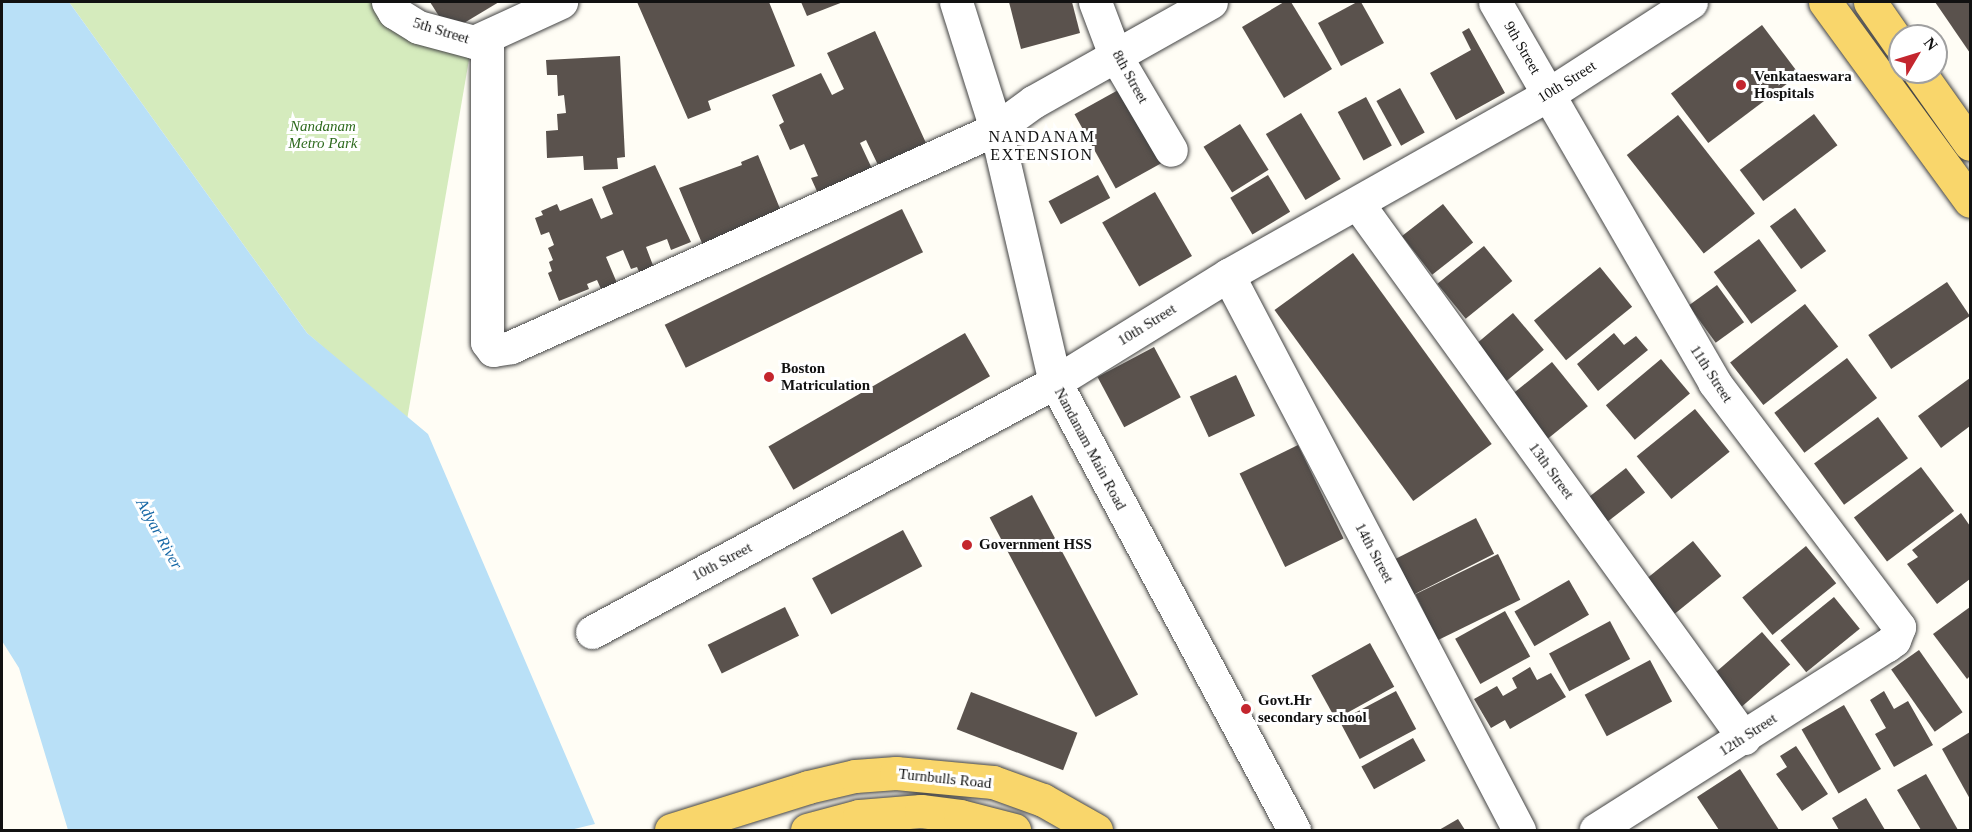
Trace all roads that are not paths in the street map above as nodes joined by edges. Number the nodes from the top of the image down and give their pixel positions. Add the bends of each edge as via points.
1 (561, 2) edge
2 (956, 2) edge
3 (1095, 2) edge
4 (1211, 2) edge
5 (1494, 2) edge
6 (1691, 2) edge
7 (1826, 2) edge
8 (1869, 2) edge
9 (389, 4) edge
10 (1888, 28) edge
11 (487, 38) junction
12 (1115, 55) junction
13 (1929, 84) edge
14 (1549, 94) junction
15 (996, 129) junction
16 (1966, 129) edge
17 (1171, 150) dead end
18 (1971, 201) edge
19 (1358, 204) junction
20 (1228, 275) junction
21 (1055, 382) junction
22 (592, 632) dead end
23 (1897, 635) joint
24 (1744, 738) junction
25 (676, 829) edge
26 (807, 831) edge
27 (1014, 831) edge
28 (1096, 831) edge
29 (1294, 831) edge
30 (1519, 831) edge
31 (1596, 831) edge

1 - 11 street, 5th Street
2 - 15 street, Nandanam Main Road
3 - 12 street, 8th Street
4 - 12 street
5 - 14 street, 9th Street
6 - 14 street, 10th Street
7 - 18 main road
8 - 10 main road
9 - 11 street, 5th Street via 418,27 467,42
11 - 15 street via 487,331 493,350 511,347
12 - 15 street via 1033,102
12 - 17 street, 8th Street
13 - 16 main road
14 - 19 street, 10th Street
14 - 23 street, 11th Street via 1714,382 1896,621
15 - 21 street, Nandanam Main Road
19 - 20 street, 10th Street
19 - 24 street, 13th Street
20 - 21 street, 10th Street
20 - 30 street, 14th Street
21 - 22 street, 10th Street
21 - 29 street, Nandanam Main Road
23 - 24 street, 12th Street
24 - 31 street, 12th Street
25 - 28 main road, Turnbulls Road via 808,787 855,776 896,773 993,782 1043,800
26 - 27 main road via 859,816 921,811 960,816

